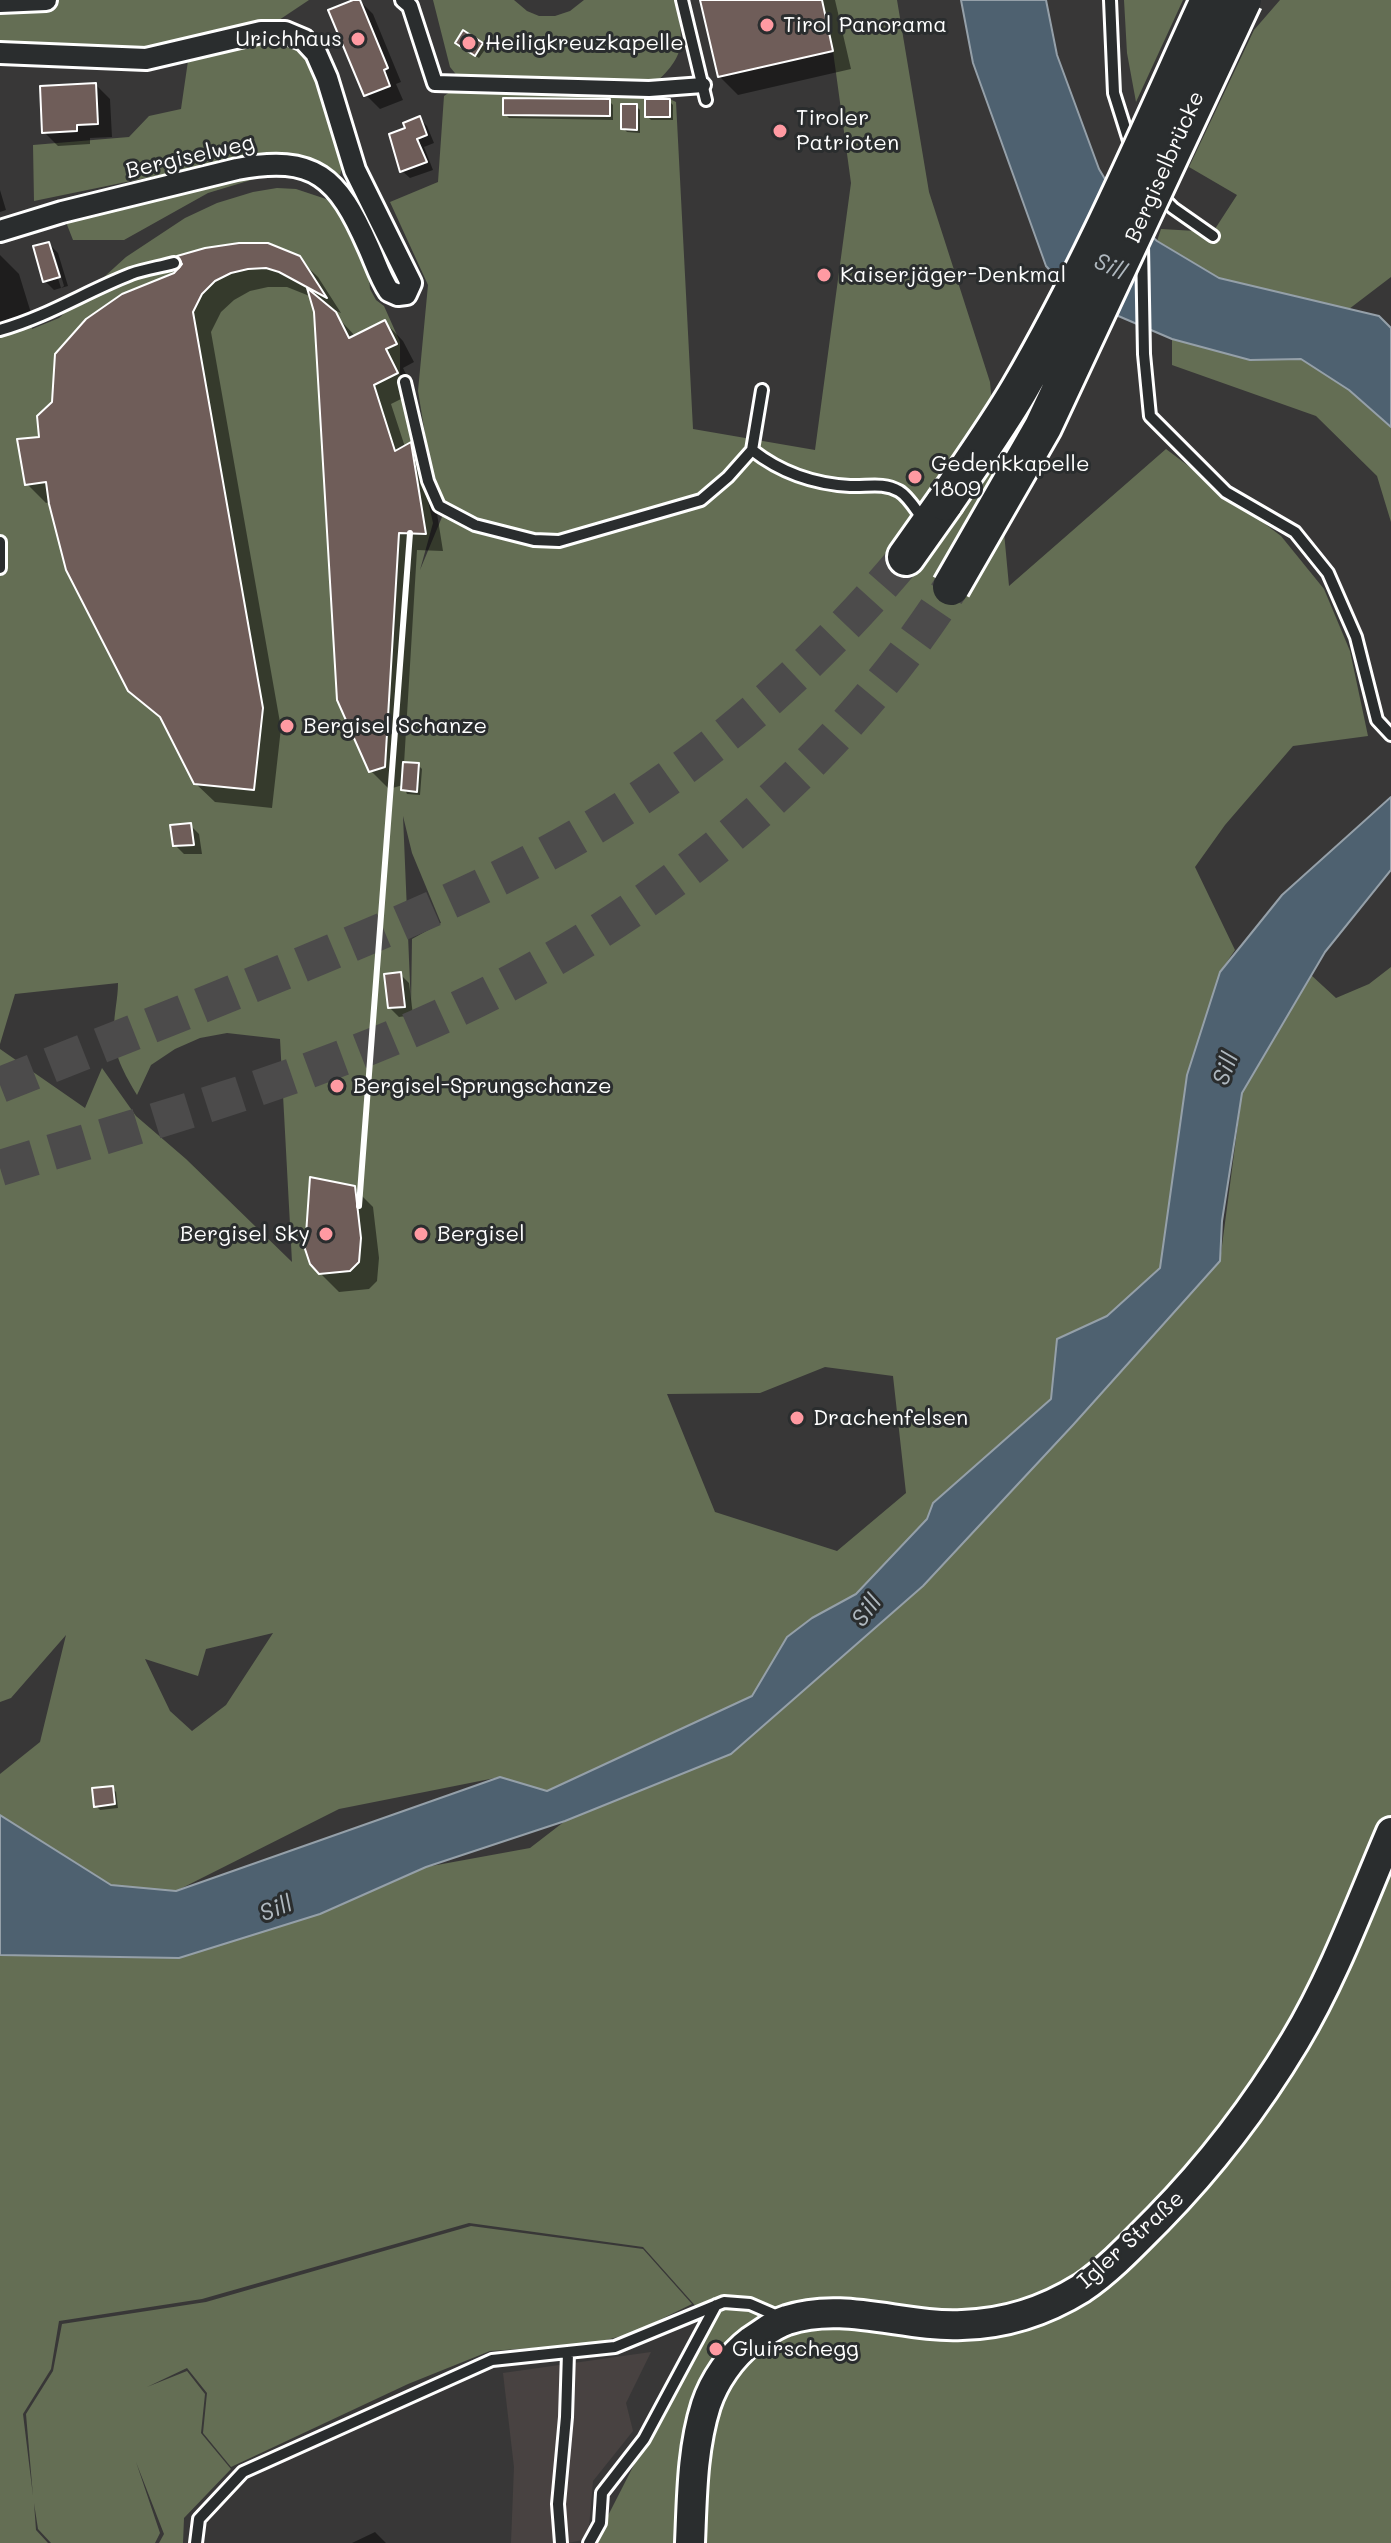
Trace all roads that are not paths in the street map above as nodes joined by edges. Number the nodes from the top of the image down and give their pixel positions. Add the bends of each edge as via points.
1 (46, 0) edge
2 (403, 0) edge
3 (682, 0) edge
4 (1110, 0) edge
5 (1209, 0) edge
6 (1243, 0) edge
7 (0, 2) edge
8 (0, 53) edge
9 (704, 93) joint
10 (1150, 186) dead end
11 (0, 231) edge
12 (1213, 236) dead end
13 (174, 263) dead end
14 (0, 330) edge
15 (405, 382) dead end
16 (762, 390) dead end
17 (752, 450) junction
18 (937, 514) junction
19 (0, 542) edge
20 (906, 557) tunnel mouth
21 (0, 568) edge
22 (951, 587) tunnel mouth
23 (1391, 735) edge
24 (1391, 1832) edge
25 (716, 2305) junction
26 (787, 2320) junction
27 (568, 2353) junction
28 (196, 2543) edge
29 (561, 2543) edge
30 (589, 2543) edge
31 (690, 2543) edge

1 - 7 street
2 - 9 street via 410,6 435,83
3 - 9 lane
4 - 23 lane via 1114,93 1139,175 1150,416 1226,492 1295,532 1328,573 1356,637 1377,720
5 - 18 highway, Bergiselbrücke, bridge via 1043,347
6 - 22 highway, Bergiselbrücke, bridge via 1043,427
8 - 11 street, Bergiselweg via 146,59 261,32 285,32 304,40 321,64 355,170 411,287 403,295 389,291 343,197 316,173 288,164 237,169
10 - 12 lane
13 - 14 lane via 134,273 56,311
15 - 17 lane via 439,506 475,525 520,537 559,541 701,500
16 - 17 lane
17 - 18 lane via 820,483 883,485
18 - 20 highway, Bergiselbrücke
19 - 21 lane
24 - 26 main road, Igler Straße via 1296,2040 1194,2182 1105,2269 1052,2304 999,2322 959,2326 847,2314
25 - 26 lane via 750,2304
25 - 27 lane via 615,2347
25 - 30 lane via 644,2439 602,2493 600,2523
26 - 31 main road, Igler Straße via 742,2348 720,2375 707,2403 694,2470
27 - 28 lane via 492,2360 243,2472 199,2519
27 - 29 lane via 558,2504

